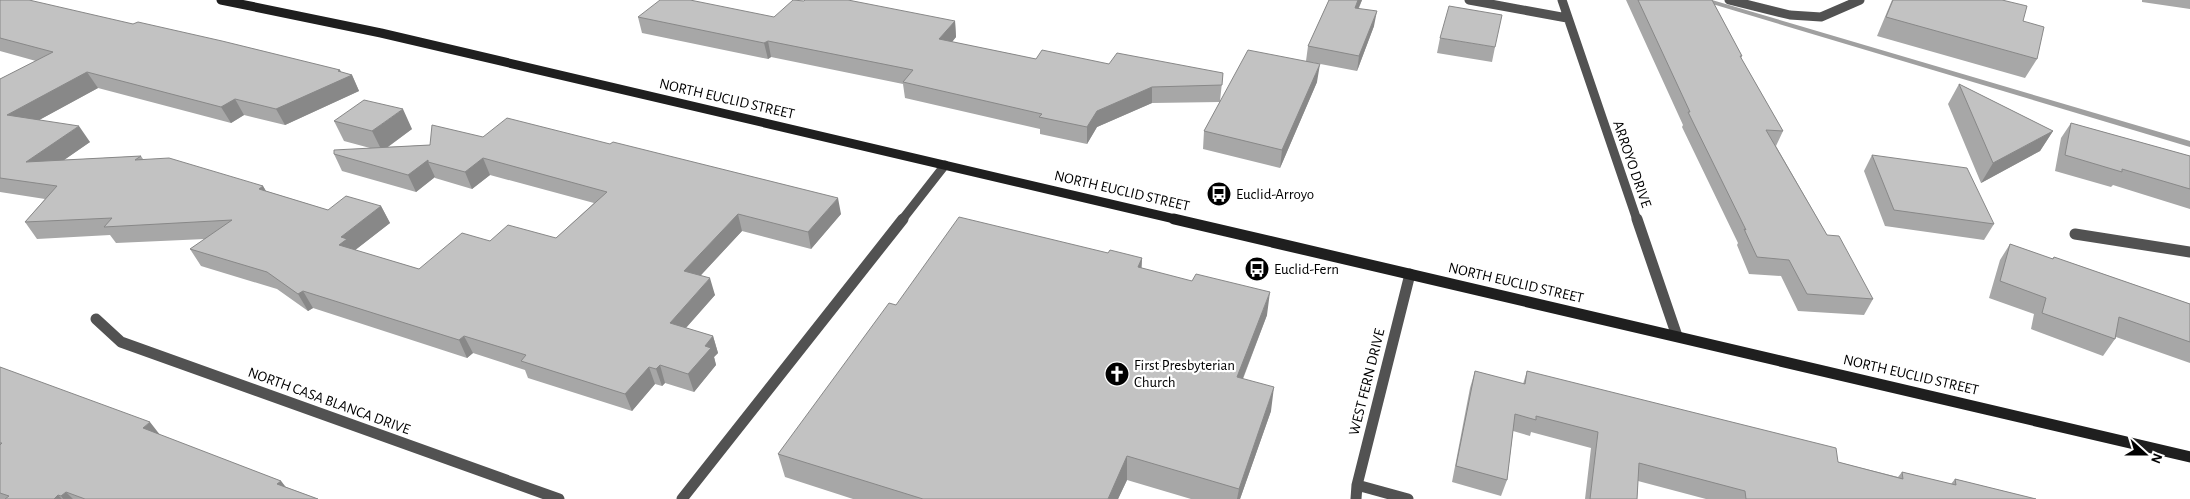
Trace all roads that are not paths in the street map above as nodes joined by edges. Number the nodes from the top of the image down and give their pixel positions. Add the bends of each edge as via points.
1 (221, 0) edge
2 (1469, 0) edge
3 (1562, 0) edge
4 (1729, 0) edge
5 (1860, 0) edge
6 (1567, 18) junction
7 (945, 165) junction
8 (2075, 234) dead end
9 (2190, 252) edge
10 (1410, 274) junction
11 (96, 320) dead end
12 (1677, 336) junction
13 (2190, 458) edge
14 (1357, 485) junction
15 (559, 499) edge
16 (682, 499) edge
17 (1356, 499) edge
18 (1408, 499) edge

1 - 7 main road, NORTH EUCLID STREET via 380,32
2 - 6 street
3 - 6 street, ARROYO DRIVE
4 - 5 street via 1790,15 1821,17
6 - 12 street, ARROYO DRIVE
7 - 10 main road, NORTH EUCLID STREET
7 - 16 street
8 - 9 street
10 - 12 main road, NORTH EUCLID STREET
10 - 14 street, WEST FERN DRIVE
11 - 15 street, NORTH CASA BLANCA DRIVE via 121,342
12 - 13 main road, NORTH EUCLID STREET
14 - 17 street, WEST FERN DRIVE
14 - 18 street

